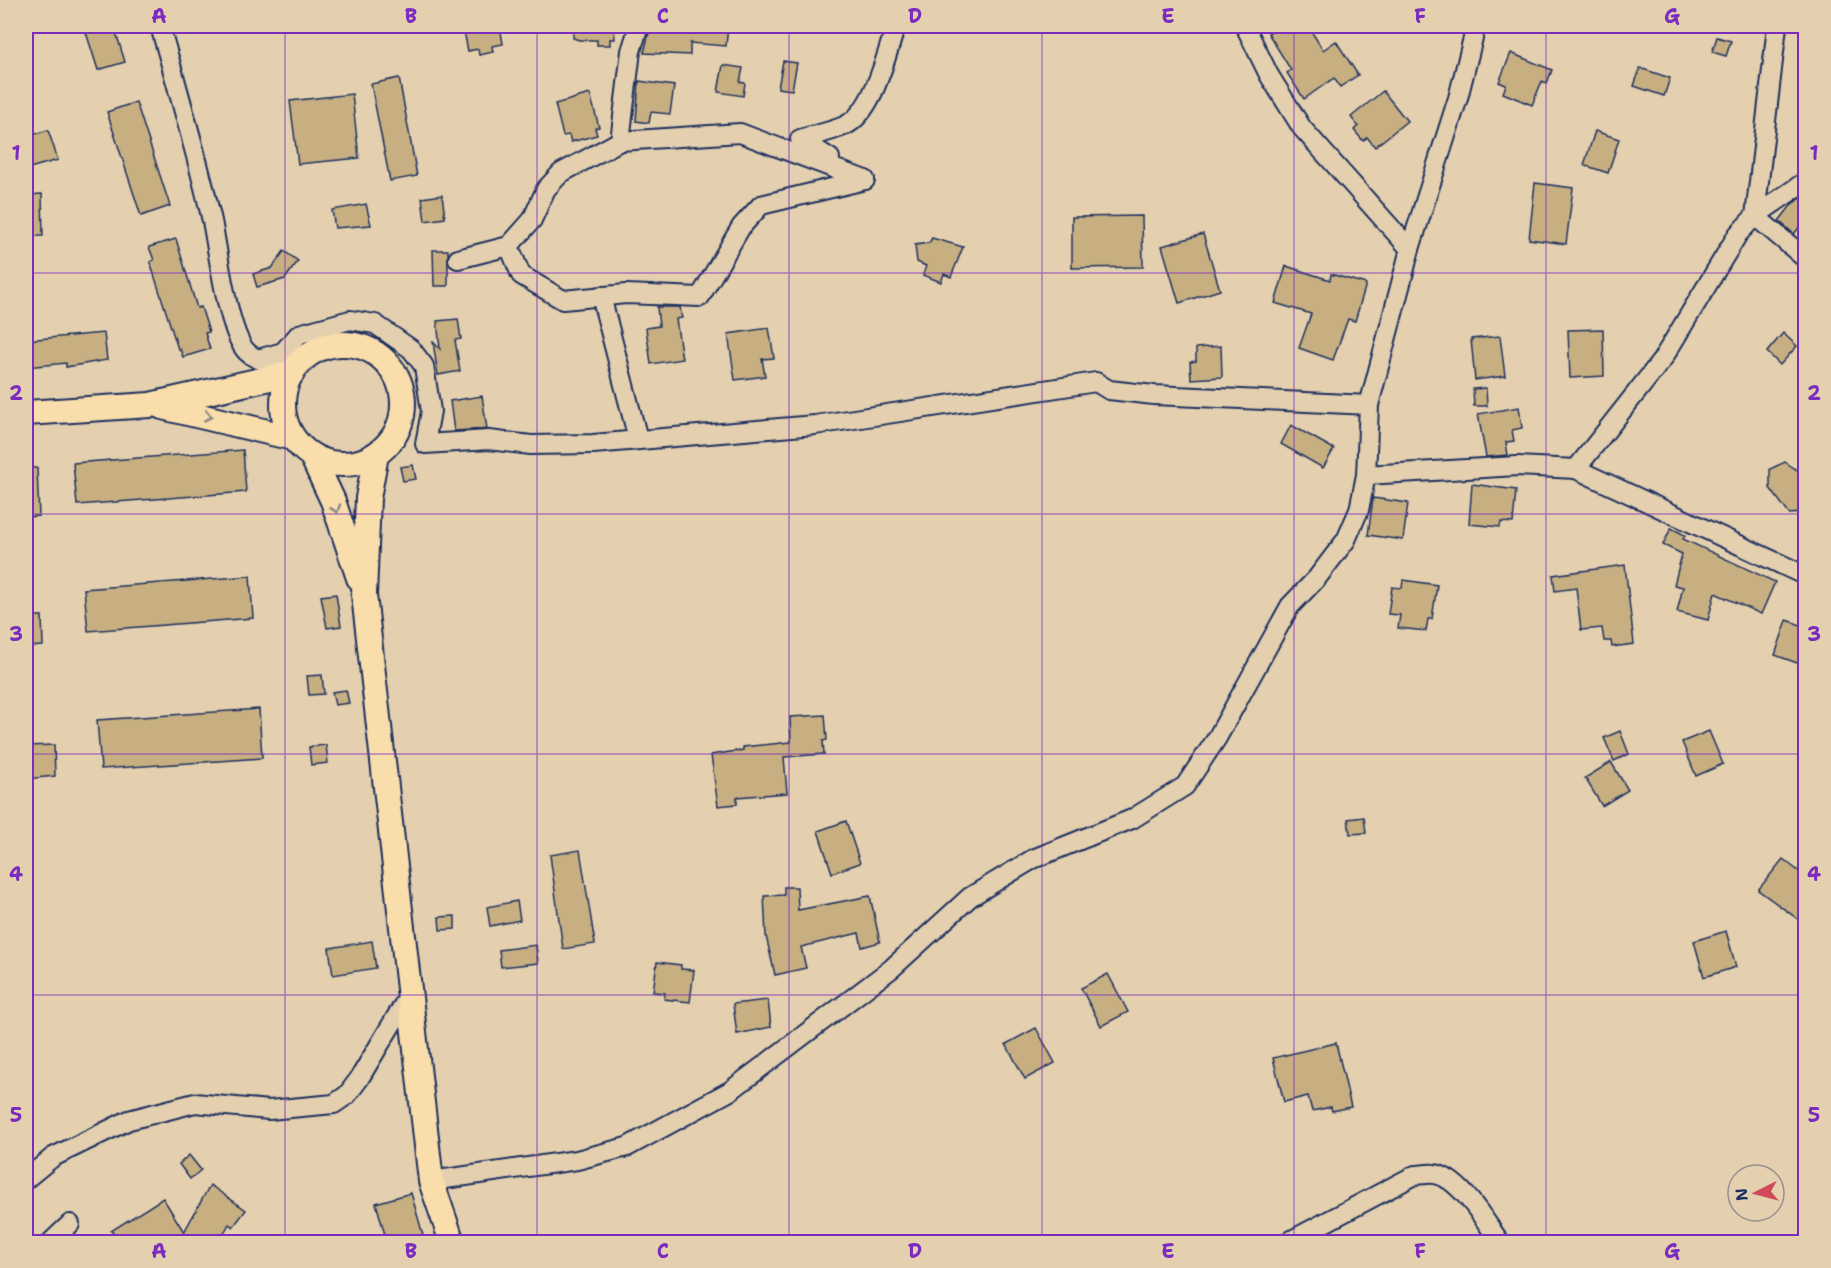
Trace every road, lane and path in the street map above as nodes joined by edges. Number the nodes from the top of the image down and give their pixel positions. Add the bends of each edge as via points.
1 (160, 26) edge
2 (639, 26) edge
3 (896, 26) edge
4 (1245, 26) edge
5 (1476, 26) edge
6 (1778, 26) edge
7 (620, 141) junction
8 (865, 180) junction
9 (1806, 181) edge
10 (1755, 216) junction
11 (509, 246) junction
12 (1410, 249) junction
13 (458, 259) dead end
14 (1806, 259) edge
15 (601, 296) junction
16 (258, 359) junction
17 (296, 368) junction
18 (150, 405) junction
19 (1369, 405) junction
20 (26, 413) edge
21 (293, 438) junction
22 (638, 439) junction
23 (376, 455) junction
24 (312, 456) junction
25 (1576, 470) junction
26 (1366, 475) junction
27 (1806, 576) edge
28 (364, 595) junction
29 (411, 992) junction
30 (26, 1179) edge
31 (431, 1181) junction
32 (70, 1224) dead end
33 (51, 1242) edge
34 (452, 1242) edge
35 (1288, 1242) edge
36 (1500, 1242) edge

1 - 16 street via 211,219 231,316 240,343
2 - 7 street via 631,51
3 - 8 street via 875,87 860,114 846,125 800,139
4 - 12 street via 1302,128
5 - 12 street via 1458,98
6 - 10 street
7 - 8 street via 740,133
7 - 11 street via 561,173 546,189 532,220
8 - 15 street via 761,205 741,227 700,297
9 - 10 street
10 - 14 street
10 - 25 street via 1738,234 1662,360
11 - 13 street
11 - 15 street via 521,275 538,287 563,300
12 - 19 street
15 - 22 street
16 - 17 street
16 - 22 street via 283,352 299,334 350,320 375,324 411,349 424,366 431,411 425,444 489,440 531,445 593,444
17 - 18 main road
17 - 21 main road via 284,399
17 - 23 main road via 322,348 349,344 374,353 389,366 399,383 403,410 395,436
18 - 20 main road
18 -> 21 main road
19 - 22 street via 1154,395 1109,390 1096,382 815,425
19 - 26 street
21 - 24 main road
23 - 24 main road via 364,461 338,464
23 - 28 main road via 368,498
24 -> 28 main road via 333,501
25 - 26 street via 1517,466
25 - 27 street
26 - 31 street via 1359,510 1346,540 1290,606 1217,738 1185,786 1132,819 1033,859 969,897 891,969 730,1090 627,1146 577,1160
28 - 29 main road
29 - 30 street via 359,1079 334,1104 269,1110 195,1103 140,1117 53,1156
29 - 31 main road
31 - 34 main road
32 - 33 street
35 - 36 street via 1415,1175 1434,1174 1447,1178 1462,1192

